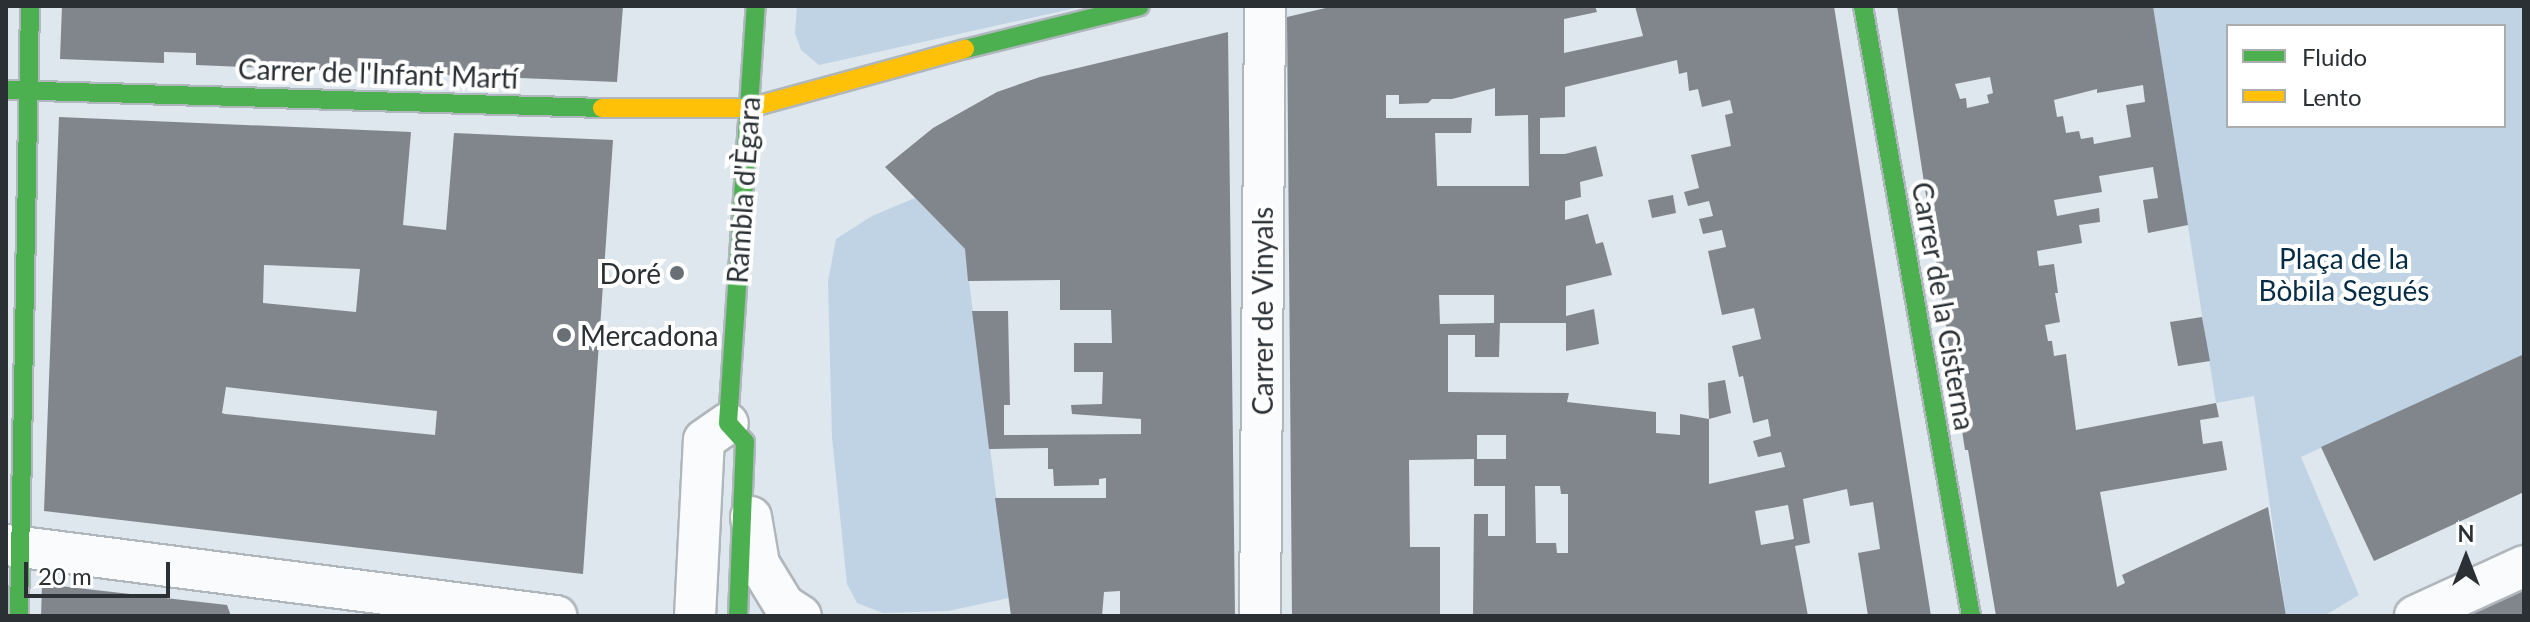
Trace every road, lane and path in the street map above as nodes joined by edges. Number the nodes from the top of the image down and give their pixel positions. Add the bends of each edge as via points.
1 (30, 6) edge
2 (756, 6) edge
3 (1140, 6) edge
4 (1265, 6) edge
5 (1863, 6) edge
6 (6, 90) edge
7 (26, 91) junction
8 (749, 108) junction
9 (728, 423) junction
10 (744, 478) junction
11 (14, 546) edge
12 (2524, 566) edge
13 (19, 616) edge
14 (556, 616) edge
15 (695, 616) edge
16 (738, 616) edge
17 (801, 616) edge
18 (1260, 616) edge
19 (1971, 616) edge
20 (2415, 616) edge

1 - 7 street
2 - 8 street, Rambla d'Ègara
3 - 8 street, Carrer de l'Infant Martí
4 - 18 street, Carrer de Vinyals
5 - 19 street, Carrer de la Cisterna
6 - 7 street, Carrer de l'Infant Martí
7 - 8 street, Carrer de l'Infant Martí via 655,110
7 - 11 street
8 - 9 street, Rambla d'Ègara
9 - 10 street via 745,442
9 - 15 street via 704,440
10 - 16 street
10 - 17 street via 759,564 784,605
11 - 13 street
11 - 14 street
12 - 20 street

